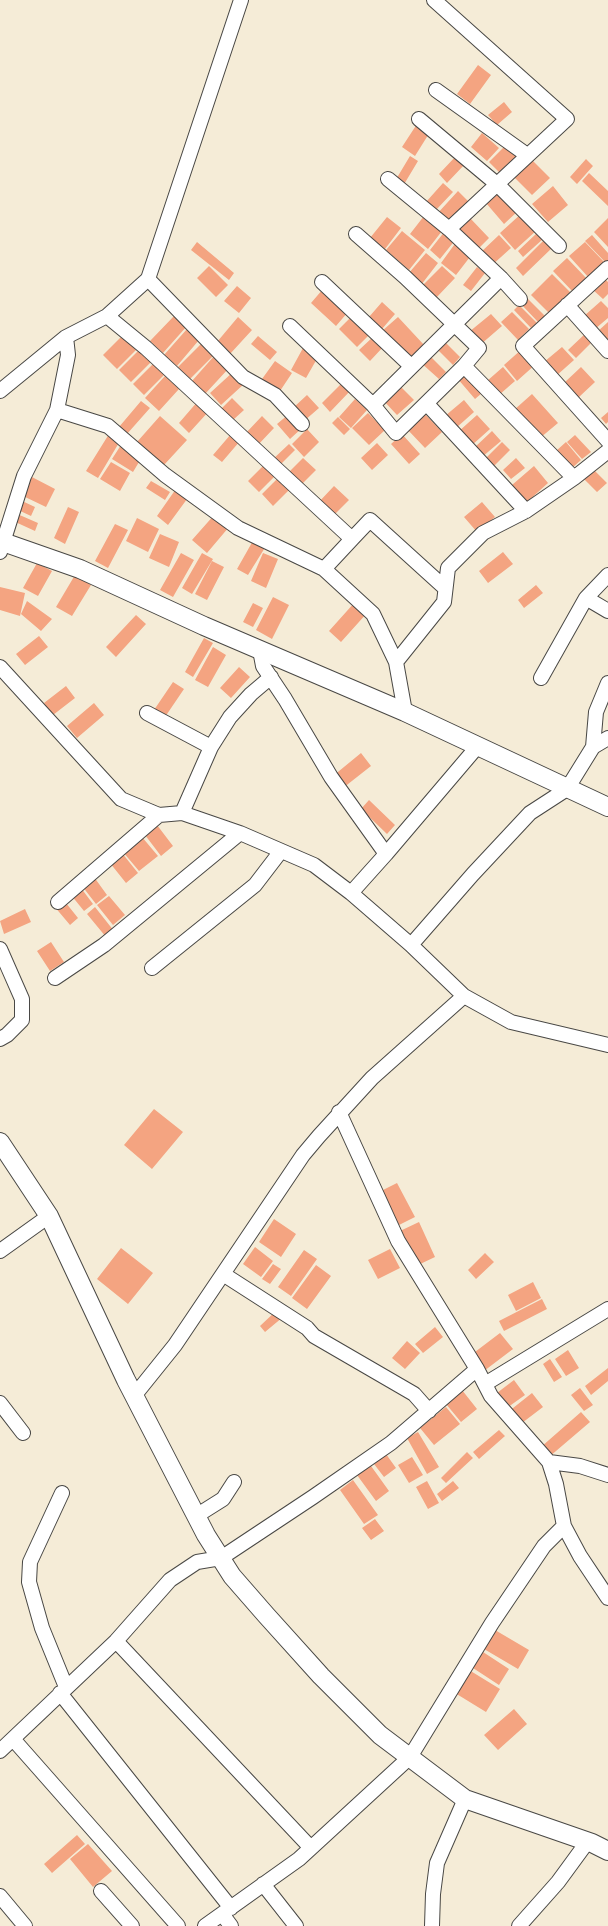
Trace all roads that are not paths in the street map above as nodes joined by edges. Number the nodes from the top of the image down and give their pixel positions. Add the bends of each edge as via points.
1 (241, 0) edge
2 (434, 0) edge
3 (436, 90) dead end
4 (419, 119) dead end
5 (528, 156) junction
6 (388, 179) dead end
7 (498, 185) junction
8 (449, 230) junction
9 (356, 234) dead end
10 (559, 246) dead end
11 (608, 268) edge
12 (501, 278) junction
13 (148, 279) junction
14 (322, 282) dead end
15 (520, 299) dead end
16 (567, 306) junction
17 (107, 316) junction
18 (454, 324) junction
19 (290, 326) dead end
20 (66, 337) junction
21 (608, 351) edge
22 (411, 366) junction
23 (464, 366) junction
24 (0, 390) edge
25 (427, 404) junction
26 (373, 405) junction
27 (57, 410) junction
28 (302, 424) dead end
29 (608, 441) edge
30 (608, 451) edge
31 (574, 478) junction
32 (526, 511) junction
33 (352, 540) junction
34 (1, 545) edge
35 (324, 569) junction
36 (608, 575) edge
37 (445, 588) junction
38 (586, 598) junction
39 (608, 611) edge
40 (260, 650) junction
41 (396, 662) junction
42 (0, 667) edge
43 (271, 677) junction
44 (541, 678) dead end
45 (608, 683) edge
46 (406, 712) junction
47 (147, 713) dead end
48 (608, 738) edge
49 (593, 746) junction
50 (211, 747) junction
51 (477, 747) junction
52 (567, 789) junction
53 (608, 807) edge
54 (182, 813) junction
55 (159, 815) junction
56 (240, 833) junction
57 (281, 851) junction
58 (386, 854) junction
59 (351, 893) junction
60 (58, 902) dead end
61 (411, 945) junction
62 (0, 949) edge
63 (152, 968) dead end
64 (55, 978) dead end
65 (464, 996) junction
66 (0, 1039) edge
67 (608, 1046) edge
68 (339, 1112) junction
69 (0, 1142) edge
70 (49, 1216) junction
71 (2, 1244) edge
72 (223, 1274) junction
73 (608, 1309) edge
74 (477, 1369) junction
75 (485, 1384) junction
76 (134, 1396) junction
77 (0, 1403) edge
78 (429, 1411) junction
79 (23, 1433) dead end
80 (549, 1462) junction
81 (607, 1472) edge
82 (234, 1482) dead end
83 (62, 1493) dead end
84 (196, 1516) junction
85 (564, 1526) junction
86 (220, 1558) junction
87 (608, 1598) edge
88 (116, 1641) junction
89 (63, 1690) junction
90 (4, 1745) edge
91 (410, 1757) junction
92 (465, 1799) junction
93 (602, 1846) edge
94 (310, 1848) junction
95 (263, 1884) junction
96 (101, 1891) dead end
97 (0, 1896) edge
98 (226, 1911) junction
99 (25, 1926) edge
100 (132, 1926) edge
101 (178, 1926) edge
102 (205, 1926) edge
103 (231, 1926) edge
104 (296, 1926) edge
105 (432, 1926) edge
106 (519, 1926) edge

1 - 13 street
2 - 5 street via 567,119
3 - 5 street
4 - 7 street
5 - 7 street
6 - 8 street
7 - 8 street
7 - 10 street
8 - 12 street
9 - 18 street
11 - 16 street
12 - 15 street
12 - 18 street
13 - 17 street
13 - 28 street via 243,378 275,395
14 - 22 street
16 - 21 street
16 - 29 street via 523,346
17 - 20 street
17 - 33 street via 146,348
18 - 22 street
18 - 23 street via 479,348
19 - 26 street
20 - 24 street
20 - 27 street via 68,355
22 - 26 street
23 - 25 street
23 - 31 street
25 - 26 street via 396,433
25 - 32 street
27 - 34 street via 24,476
27 - 35 street via 108,426 165,475 238,528
30 - 31 street
31 - 32 street
32 - 37 street via 477,537 448,568
33 - 35 street
33 - 37 street via 370,520
34 - 40 main road via 80,569
35 - 41 street via 373,614
36 - 38 street
37 - 41 street via 444,602
38 - 39 street
38 - 44 street
40 - 43 street via 263,666
40 - 46 main road
41 - 46 street
42 - 55 street via 121,799
43 - 50 street via 230,717
43 - 58 street via 331,777
45 - 49 street via 596,712
46 - 51 main road
47 - 50 street
48 - 49 street
49 - 52 street
50 - 54 street
51 - 52 main road
51 - 58 street
52 - 53 main road
52 - 61 street via 530,813
54 - 55 street
54 - 56 street
55 - 60 street
56 - 57 street
56 - 64 street via 104,945
57 - 59 street via 314,865
57 - 63 street via 255,885
58 - 59 street
59 - 61 street
61 - 65 street
62 - 66 street via 22,998 22,1020
65 - 67 street via 510,1022
65 - 68 street via 372,1078
68 - 72 street via 304,1155
68 - 74 street via 398,1241
69 - 70 main road
70 - 71 street
70 - 76 main road
72 - 76 street via 175,1345
72 - 78 street via 307,1328 314,1336 414,1394
73 - 75 street
74 - 75 street
74 - 78 street
75 - 80 street via 491,1396
76 - 84 main road
77 - 79 street
78 - 86 street via 391,1443
80 - 81 street
80 - 85 street
82 - 84 street via 223,1499
83 - 89 street via 30,1562 30,1582
84 - 86 main road
85 - 87 street
85 - 91 street via 544,1546 492,1622
86 - 88 street via 197,1562 170,1580
86 - 91 main road via 256,1604 322,1676 380,1735
88 - 89 street
88 - 94 street
89 - 90 street
89 - 98 street
90 - 101 street
91 - 92 main road
91 - 94 street
92 - 93 main road
92 - 105 street via 437,1863
93 - 106 street via 558,1882
94 - 95 street via 299,1859
95 - 98 street
95 - 104 street
96 - 100 street
97 - 99 street
98 - 102 street
98 - 103 street

